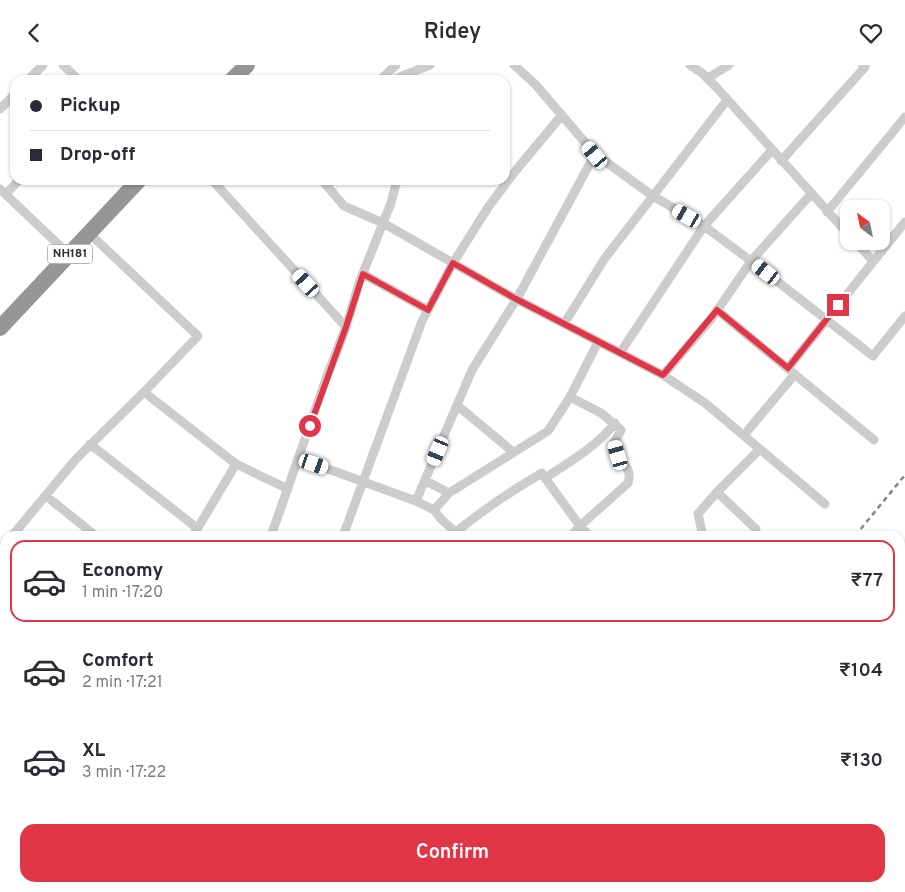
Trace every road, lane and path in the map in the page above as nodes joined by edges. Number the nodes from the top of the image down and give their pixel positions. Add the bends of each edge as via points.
1 (43, 65) edge
2 (63, 65) edge
3 (398, 65) edge
4 (430, 65) edge
5 (514, 65) edge
6 (690, 65) edge
7 (729, 65) edge
8 (865, 66) edge
9 (33, 75) edge
10 (74, 75) edge
11 (386, 75) edge
12 (406, 75) edge
13 (708, 79) junction
14 (10, 99) edge
15 (727, 100) junction
16 (0, 109) edge
17 (562, 115) junction
18 (905, 117) edge
19 (772, 150) junction
20 (595, 155) junction
21 (782, 161) junction
22 (510, 178) edge
23 (121, 185) edge
24 (134, 185) edge
25 (217, 185) edge
26 (326, 185) edge
27 (395, 185) edge
28 (505, 185) edge
29 (3, 192) edge
30 (811, 195) junction
31 (653, 196) junction
32 (827, 212) junction
33 (905, 222) edge
34 (383, 223) junction
35 (704, 226) junction
36 (840, 226) edge
37 (90, 234) junction
38 (62, 247) junction
39 (863, 250) edge
40 (751, 261) junction
41 (873, 261) junction
42 (453, 263) junction
43 (363, 274) junction
44 (516, 299) junction
45 (428, 310) junction
46 (717, 310) junction
47 (0, 312) edge
48 (905, 316) edge
49 (826, 320) junction
50 (564, 324) junction
51 (346, 327) junction
52 (0, 328) edge
53 (598, 341) junction
54 (620, 353) junction
55 (791, 371) junction
56 (663, 375) junction
57 (144, 392) junction
58 (570, 397) junction
59 (458, 406) junction
60 (615, 423) junction
61 (744, 435) junction
62 (874, 440) dead end
63 (90, 444) junction
64 (760, 449) junction
65 (513, 452) junction
66 (298, 459) junction
67 (236, 464) junction
68 (545, 478) junction
69 (362, 481) junction
70 (426, 481) junction
71 (288, 489) junction
72 (717, 492) junction
73 (449, 493) junction
74 (46, 496) junction
75 (416, 501) junction
76 (825, 504) dead end
77 (434, 510) junction
78 (580, 526) junction
79 (756, 529) dead end
80 (16, 531) edge
81 (90, 531) edge
82 (194, 531) edge
83 (196, 531) edge
84 (273, 531) edge
85 (345, 531) edge
86 (455, 531) edge
87 (461, 531) edge
88 (576, 531) edge
89 (585, 531) edge
90 (702, 531) edge

1 - 9 street
2 - 10 street
3 - 11 street
4 - 12 street
5 - 17 street
6 - 13 street
7 - 13 street
8 - 21 street
13 - 15 street
14 - 16 street
15 - 19 street
15 - 31 street
17 - 20 street
17 - 22 street
18 - 32 street
19 - 21 street
19 - 35 street
20 - 31 street
20 - 44 street
21 - 30 street
23 - 38 highway, NH181
24 - 37 highway, NH181
25 - 51 street
26 - 34 street via 344,206
27 - 34 street
28 - 42 street
29 - 38 street
30 - 32 street
30 - 40 street
31 - 35 street
31 - 50 street via 605,258
32 - 36 street
33 - 41 street
34 - 42 street
34 - 43 street
35 - 40 street
35 - 54 street
37 - 52 highway, NH181
37 - 57 street via 198,336
38 - 47 highway, NH181
39 - 41 street
40 - 46 street
40 - 49 street
41 - 49 street
42 - 44 street
42 - 45 street
43 - 45 street
43 - 51 street
44 - 50 street
44 - 59 street via 472,370
45 - 69 street
46 - 55 street
46 - 56 street
48 - 49 street via 873,356
49 - 55 street
50 - 53 street
51 - 66 street
53 - 54 street
53 - 58 street
54 - 56 street
55 - 61 street
55 - 62 street
56 - 61 street
57 - 63 street
57 - 67 street
58 - 60 street
58 - 65 street via 548,431
59 - 65 street
59 - 70 street
60 - 68 street via 581,454
60 - 78 street via 621,430 614,443 628,469 628,483
61 - 64 street
63 - 74 street
63 - 82 street
64 - 72 street
64 - 76 street
65 - 73 street
66 - 69 street
66 - 71 street
67 - 71 street
67 - 83 street
68 - 78 street
68 - 87 street via 542,473 519,486 479,513
69 - 75 street
69 - 85 street
70 - 73 street
70 - 75 street
71 - 84 street
72 - 79 street
72 - 90 street via 698,514
73 - 77 street
74 - 80 street
74 - 81 street
75 - 77 street
77 - 86 street
78 - 88 street
78 - 89 street

